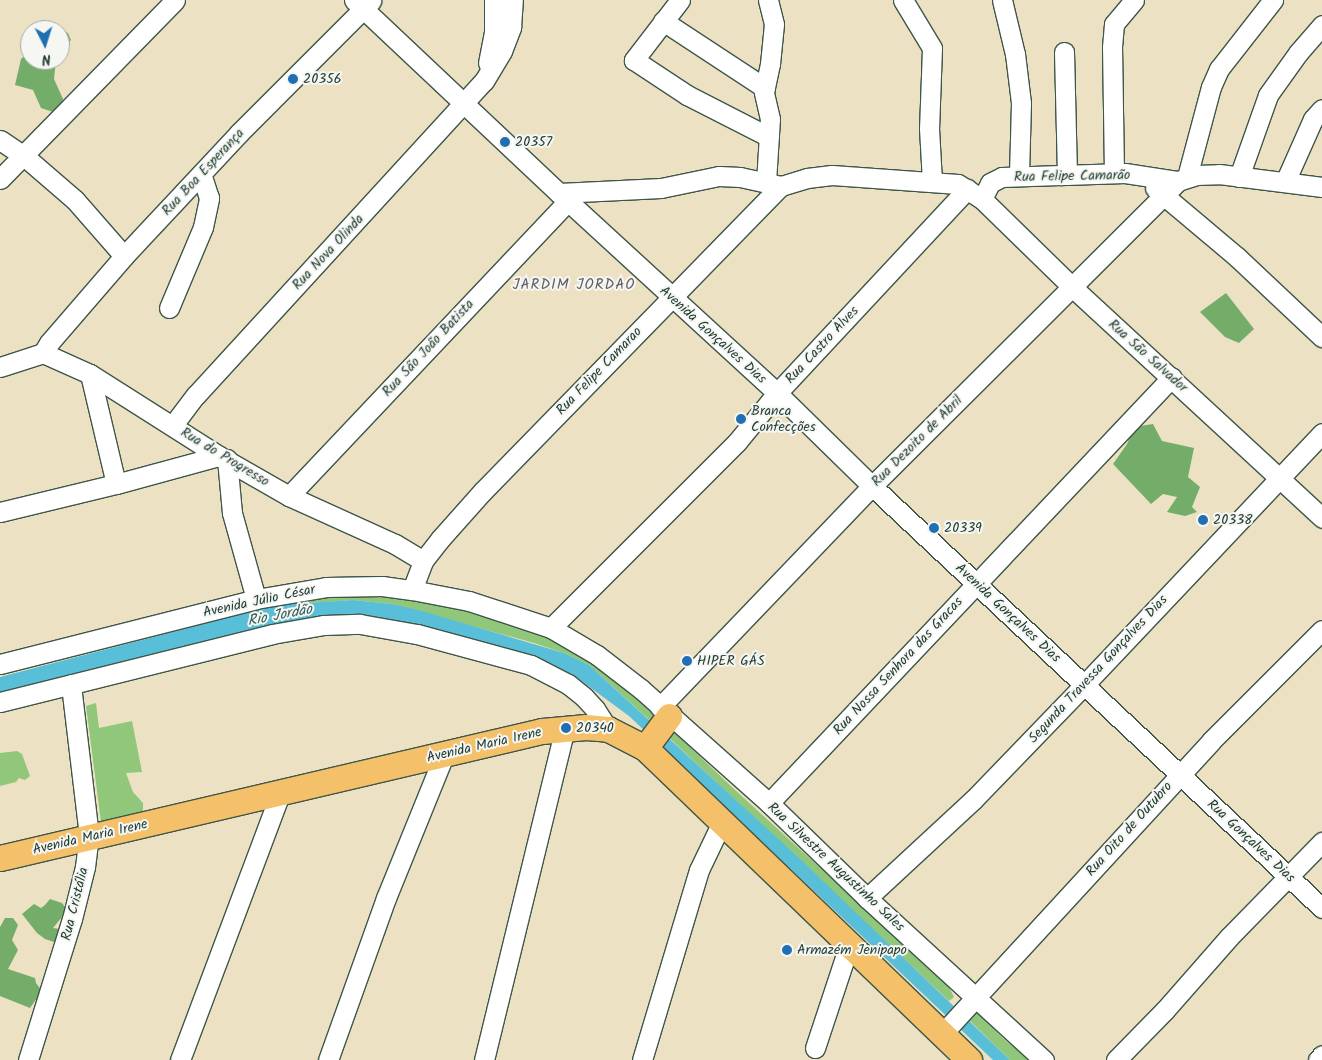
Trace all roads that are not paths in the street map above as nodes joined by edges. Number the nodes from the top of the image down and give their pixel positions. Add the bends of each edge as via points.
1 (175, 0) edge
2 (494, 0) edge
3 (513, 0) edge
4 (680, 0) edge
5 (768, 0) edge
6 (903, 0) edge
7 (1002, 0) edge
8 (1134, 0) edge
9 (1273, 0) edge
10 (363, 3) edge
11 (663, 21) junction
12 (1322, 25) edge
13 (1064, 52) dead end
14 (484, 81) junction
15 (765, 88) junction
16 (465, 103) junction
17 (1322, 109) edge
18 (769, 137) junction
19 (0, 140) edge
20 (24, 156) junction
21 (1114, 173) junction
22 (201, 174) junction
23 (1067, 175) junction
24 (1019, 176) junction
25 (1144, 176) junction
26 (1239, 177) junction
27 (0, 179) edge
28 (1183, 179) junction
29 (932, 181) junction
30 (1284, 182) junction
31 (774, 184) junction
32 (1322, 186) edge
33 (974, 194) junction
34 (563, 197) junction
35 (1163, 197) junction
36 (124, 256) junction
37 (1071, 286) junction
38 (671, 297) junction
39 (169, 308) dead end
40 (1322, 337) edge
41 (43, 353) junction
42 (0, 367) edge
43 (90, 374) junction
44 (1172, 377) junction
45 (777, 394) junction
46 (173, 426) junction
47 (1322, 432) edge
48 (223, 457) junction
49 (1278, 477) junction
50 (116, 484) junction
51 (872, 486) junction
52 (289, 496) junction
53 (0, 512) edge
54 (1322, 518) edge
55 (423, 562) junction
56 (977, 583) junction
57 (412, 590) junction
58 (256, 599) junction
59 (550, 628) junction
60 (1322, 630) edge
61 (0, 664) edge
62 (70, 684) junction
63 (1084, 685) junction
64 (0, 702) edge
65 (665, 714) junction
66 (565, 728) junction
67 (608, 729) junction
68 (647, 746) junction
69 (445, 753) junction
70 (1180, 774) junction
71 (280, 794) junction
72 (769, 804) junction
73 (721, 824) junction
74 (89, 836) junction
75 (1322, 842) edge
76 (0, 858) edge
77 (1288, 875) junction
78 (868, 898) junction
79 (1322, 908) edge
80 (849, 945) junction
81 (973, 1000) junction
82 (945, 1031) junction
83 (815, 1048) dead end
84 (1322, 1056) edge
85 (961, 1057) edge
86 (183, 1059) edge
87 (28, 1060) edge
88 (328, 1060) edge
89 (484, 1060) edge
90 (642, 1060) edge
91 (1044, 1060) edge
92 (1116, 1060) edge
93 (1318, 1060) edge

1 - 20 street
2 - 14 street, Rua Nova Olinda via 494,33
3 - 14 street, Rua Nova Olinda via 511,28
4 - 11 street
5 - 15 street via 774,24
6 - 29 street via 932,48 929,128
7 - 24 street via 1016,54 1021,103
8 - 21 street via 1114,24
9 - 28 street via 1218,69
10 - 16 street, Avenida Gonçalves Dias
10 - 22 street, Rua Boa Esperança
11 - 15 street
11 - 18 street via 634,60 687,95
12 - 26 street via 1268,96
13 - 23 street
14 - 16 street, Rua Nova Olinda
15 - 18 street
16 - 34 street, Avenida Gonçalves Dias
16 - 46 street, Rua Nova Olinda via 196,395
17 - 30 street via 1313,119
18 - 31 street
19 - 20 street
20 - 27 street
20 - 36 street via 75,200
21 - 23 street, Rua Felipe Camarão
21 - 25 street, Rua Felipe Camarão
22 - 36 street, Rua Boa Esperança
22 - 39 street via 208,198 203,227
23 - 24 street, Rua Felipe Camarão
24 - 33 street, Rua Felipe Camarão via 995,180
25 - 28 street, Rua Felipe Camarão
25 - 35 street
26 - 28 street, Rua Felipe Camarão via 1219,174
26 - 30 street, Rua Felipe Camarão
28 - 35 street, Rua Dezoito de Abril
29 - 31 street via 832,175
29 - 33 street via 958,184
30 - 32 street, Rua Felipe Camarão
31 - 34 street via 719,176 661,188
31 - 38 street, Rua Felipe Camarao
33 - 37 street, Rua São Salvador
33 - 45 street, Rua Castro Alves
34 - 38 street, Avenida Gonçalves Dias
34 - 52 street, Rua São João Batista
35 - 37 street, Rua Dezoito de Abril
35 - 40 street via 1237,257
36 - 41 street, Rua Boa Esperança via 48,343
37 - 44 street, Rua São Salvador
37 - 51 street, Rua Dezoito de Abril
38 - 45 street, Avenida Gonçalves Dias
38 - 55 street, Rua Felipe Camarao via 482,492
41 - 42 street
41 - 43 street, Rua do Progresso
43 - 46 street, Rua do Progresso
43 - 50 street
44 - 49 street, Rua São Salvador
44 - 56 street, Rua Nossa Senhora das Gracas
45 - 51 street, Avenida Gonçalves Dias
45 - 59 street, Rua Castro Alves via 738,442
46 - 48 street, Rua do Progresso
47 - 49 street, Segunda Travessa Gonçalves Dias
48 - 50 street
48 - 52 street, Rua do Progresso
48 - 58 street via 232,513
49 - 54 street, Rua São Salvador
49 - 63 street, Segunda Travessa Gonçalves Dias
50 - 53 street
51 - 56 street, Avenida Gonçalves Dias
51 - 65 street, Rua Dezoito de Abril
52 - 55 street, Rua do Progresso via 354,524
55 - 57 street
56 - 63 street, Avenida Gonçalves Dias
56 - 72 street, Rua Nossa Senhora das Gracas
57 - 58 street, Avenida Júlio César via 382,586 326,587
57 - 59 street, Avenida Júlio César via 469,601
58 - 61 street, Avenida Júlio César
59 - 65 street, Avenida Júlio César via 605,660
60 - 70 street, Rua Oito de Outubro
62 - 64 street
62 - 67 street via 272,634 324,624 360,624 417,634 531,666 568,684 584,697
62 - 74 street, Rua Cristália
63 - 70 street, Avenida Gonçalves Dias
63 - 78 street, Segunda Travessa Gonçalves Dias via 973,800
65 - 68 main road
65 - 72 street, Rua Silvestre Augustinho Sales
66 - 67 main road, Avenida Maria Irene
66 - 69 main road, Avenida Maria Irene
66 - 89 street
67 - 68 main road, Avenida Maria Irene
68 - 73 main road, Avenida Maria Irene
69 - 71 main road, Avenida Maria Irene
69 - 88 street via 386,898
70 - 77 street, Rua Gonçalves Dias
70 - 81 street, Rua Oito de Outubro
71 - 74 main road, Avenida Maria Irene
71 - 86 street
72 - 78 street, Rua Silvestre Augustinho Sales
73 - 80 main road, Avenida Maria Irene
73 - 90 street via 699,870
74 - 76 main road, Avenida Maria Irene
74 - 87 street, Rua Cristália via 72,919
75 - 77 street
77 - 79 street, Rua Gonçalves Dias
77 - 92 street
78 - 81 street, Rua Silvestre Augustinho Sales
80 - 82 main road, Avenida Maria Irene
80 - 83 street
81 - 82 street, Rua Oito de Outubro
81 - 91 street, Rua Silvestre Augustinho Sales
82 - 85 main road, Avenida Maria Irene
84 - 93 street

